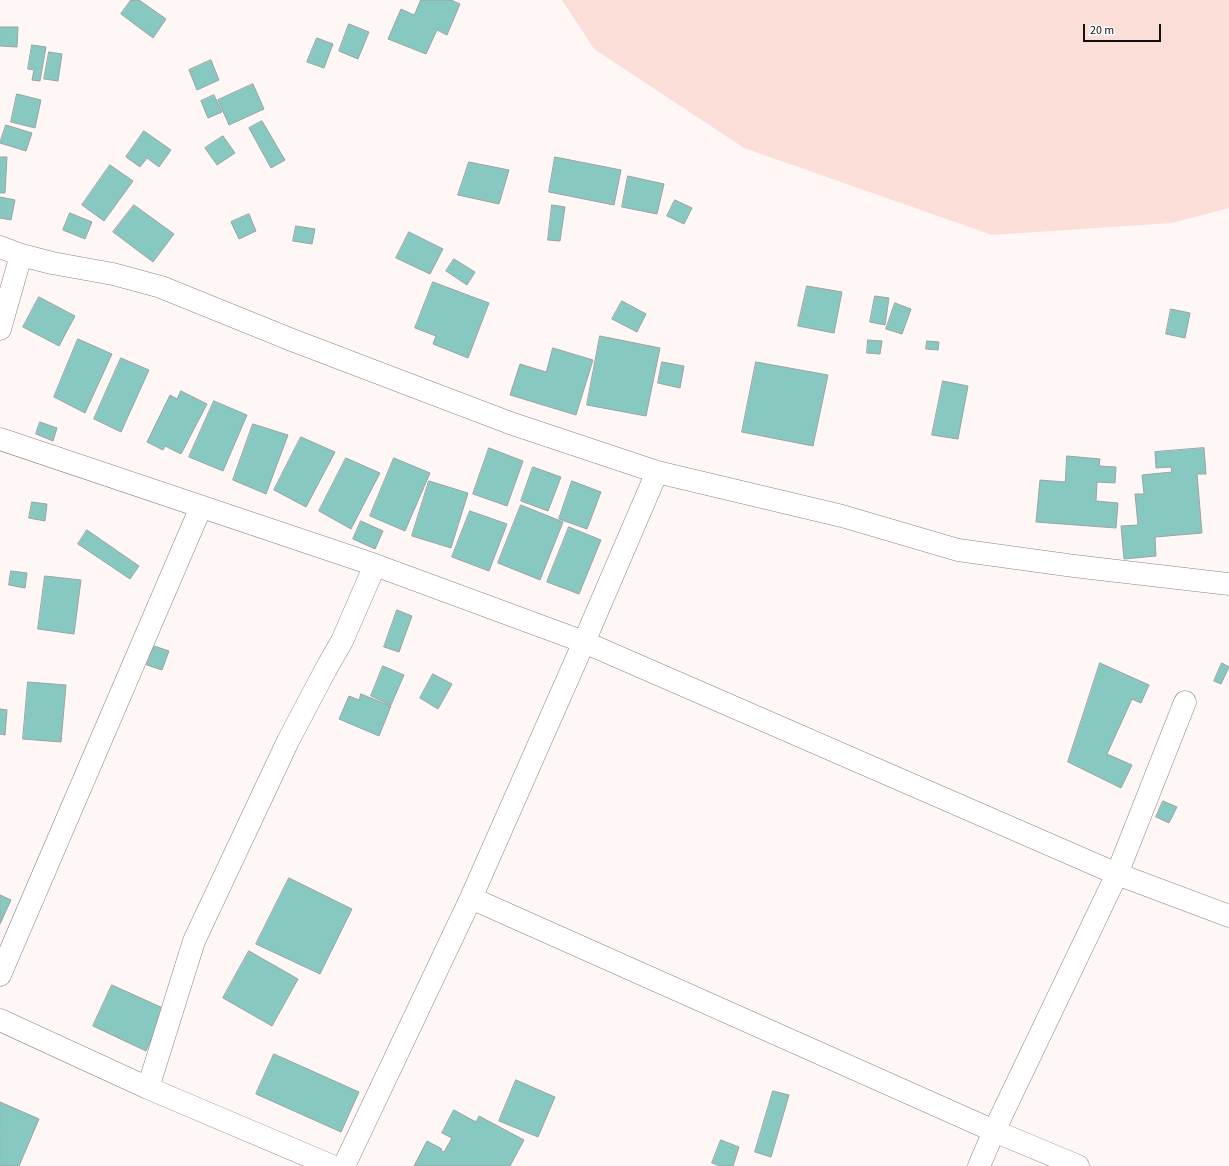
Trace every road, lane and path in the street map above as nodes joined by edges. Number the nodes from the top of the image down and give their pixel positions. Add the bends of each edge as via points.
1 (0, 247) edge
2 (21, 254) junction
3 (0, 329) edge
4 (0, 439) edge
5 (657, 472) junction
6 (201, 507) junction
7 (375, 565) junction
8 (1229, 584) edge
9 (584, 642) junction
10 (1185, 702) dead end
11 (1116, 874) junction
12 (471, 898) junction
13 (1229, 916) edge
14 (0, 975) edge
15 (0, 1020) edge
16 (148, 1088) junction
17 (994, 1132) junction
18 (332, 1166) edge
19 (344, 1166) edge
20 (979, 1166) edge
21 (1078, 1166) edge

1 - 2 street
2 - 3 street
2 - 5 street via 161,287 510,423
4 - 6 street
5 - 8 street via 842,516 958,550
5 - 9 street
6 - 7 street
6 - 14 street
7 - 9 street
7 - 16 street via 342,641 288,741 194,941
9 - 11 street
9 - 12 street
10 - 11 street
11 - 13 street
11 - 17 street
12 - 17 street
12 - 19 street
15 - 16 street
16 - 18 street
17 - 20 street
17 - 21 street

